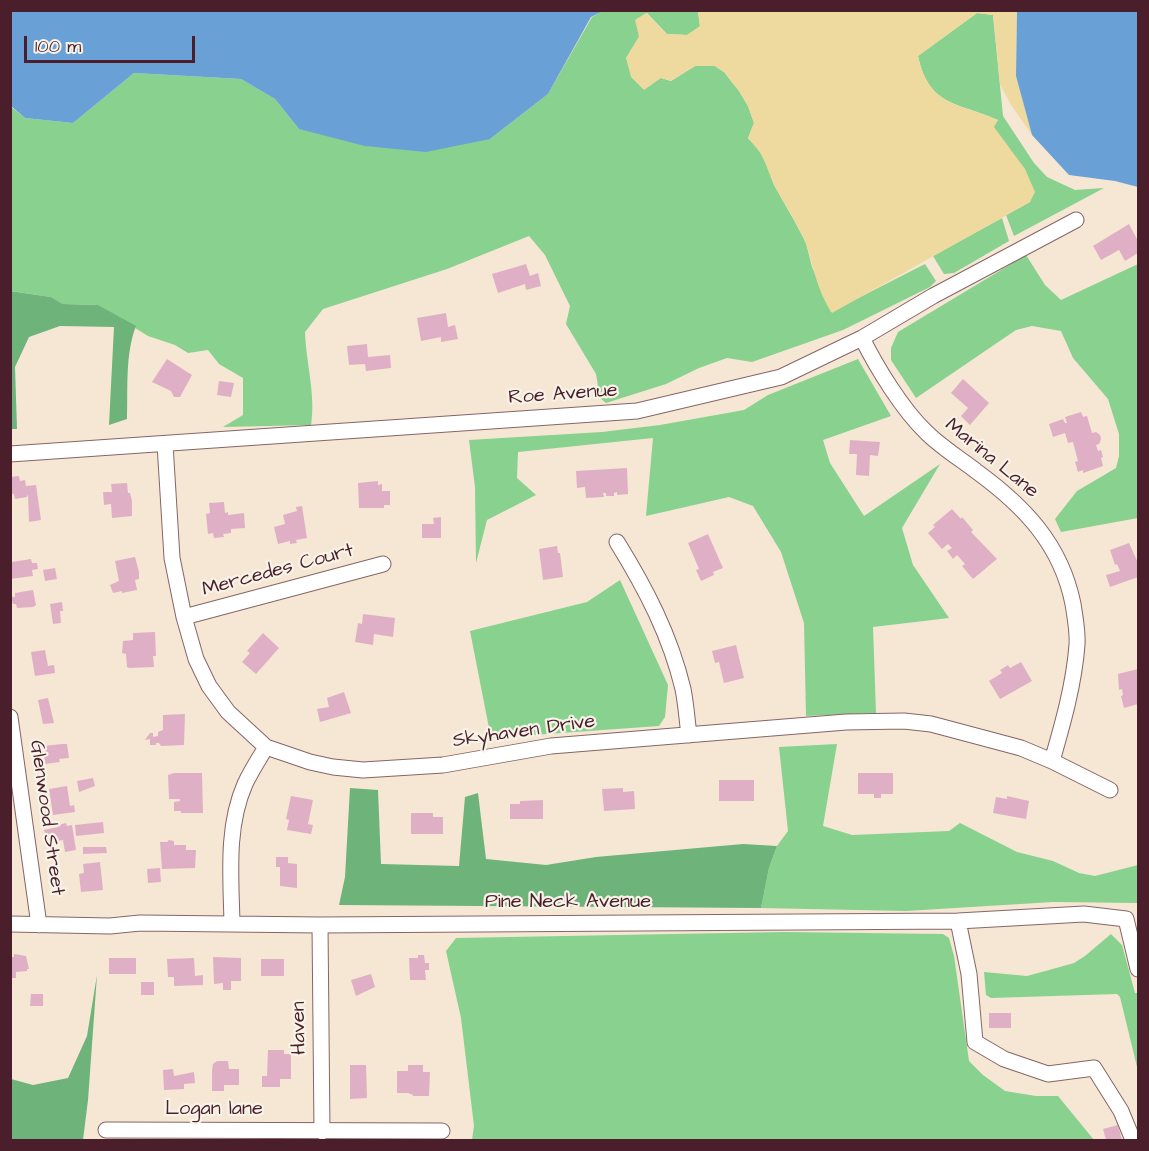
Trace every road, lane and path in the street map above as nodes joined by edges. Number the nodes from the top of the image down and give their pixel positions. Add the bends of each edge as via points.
1 (1076, 220) dead end
2 (862, 338) junction
3 (165, 444) junction
4 (10, 454) edge
5 (617, 542) dead end
6 (383, 564) dead end
7 (184, 617) junction
8 (10, 717) edge
9 (689, 735) junction
10 (266, 747) junction
11 (1052, 761) junction
12 (1110, 790) dead end
13 (958, 921) junction
14 (232, 923) junction
15 (10, 924) edge
16 (39, 925) junction
17 (320, 925) junction
18 (1138, 969) edge
19 (106, 1130) dead end
20 (322, 1131) junction
21 (442, 1131) dead end
22 (1132, 1140) edge

1 - 2 street, Roe Avenue
2 - 3 street, Roe Avenue via 781,377 637,411
2 - 11 street, Marina Lane via 873,360 924,431 1018,505 1042,532 1061,563 1075,614 1077,644
3 - 4 street, Roe Avenue
3 - 7 street, Skyhaven Drive via 172,558
5 - 9 street via 663,626 683,691
6 - 7 street, Mercedes Court
7 - 10 street, Skyhaven Drive via 196,659 209,686 228,712
8 - 16 street, Glenwood Street
9 - 10 street, Skyhaven Drive via 551,746 453,764 363,770 310,762
9 - 11 street, Skyhaven Drive via 904,721 995,740
10 - 14 street via 245,784 233,822
11 - 12 street, Skyhaven Drive
13 - 17 street, Pine Neck Avenue
13 - 18 street, Pine Neck Avenue via 1084,914 1126,919
13 - 22 street via 969,974 975,1042 1004,1059 1048,1074 1094,1068
14 - 16 street, Pine Neck Avenue
14 - 17 street, Pine Neck Avenue
15 - 16 street, Pine Neck Avenue
17 - 20 street, Haven
19 - 20 street, Logan lane
20 - 21 street, Logan lane

